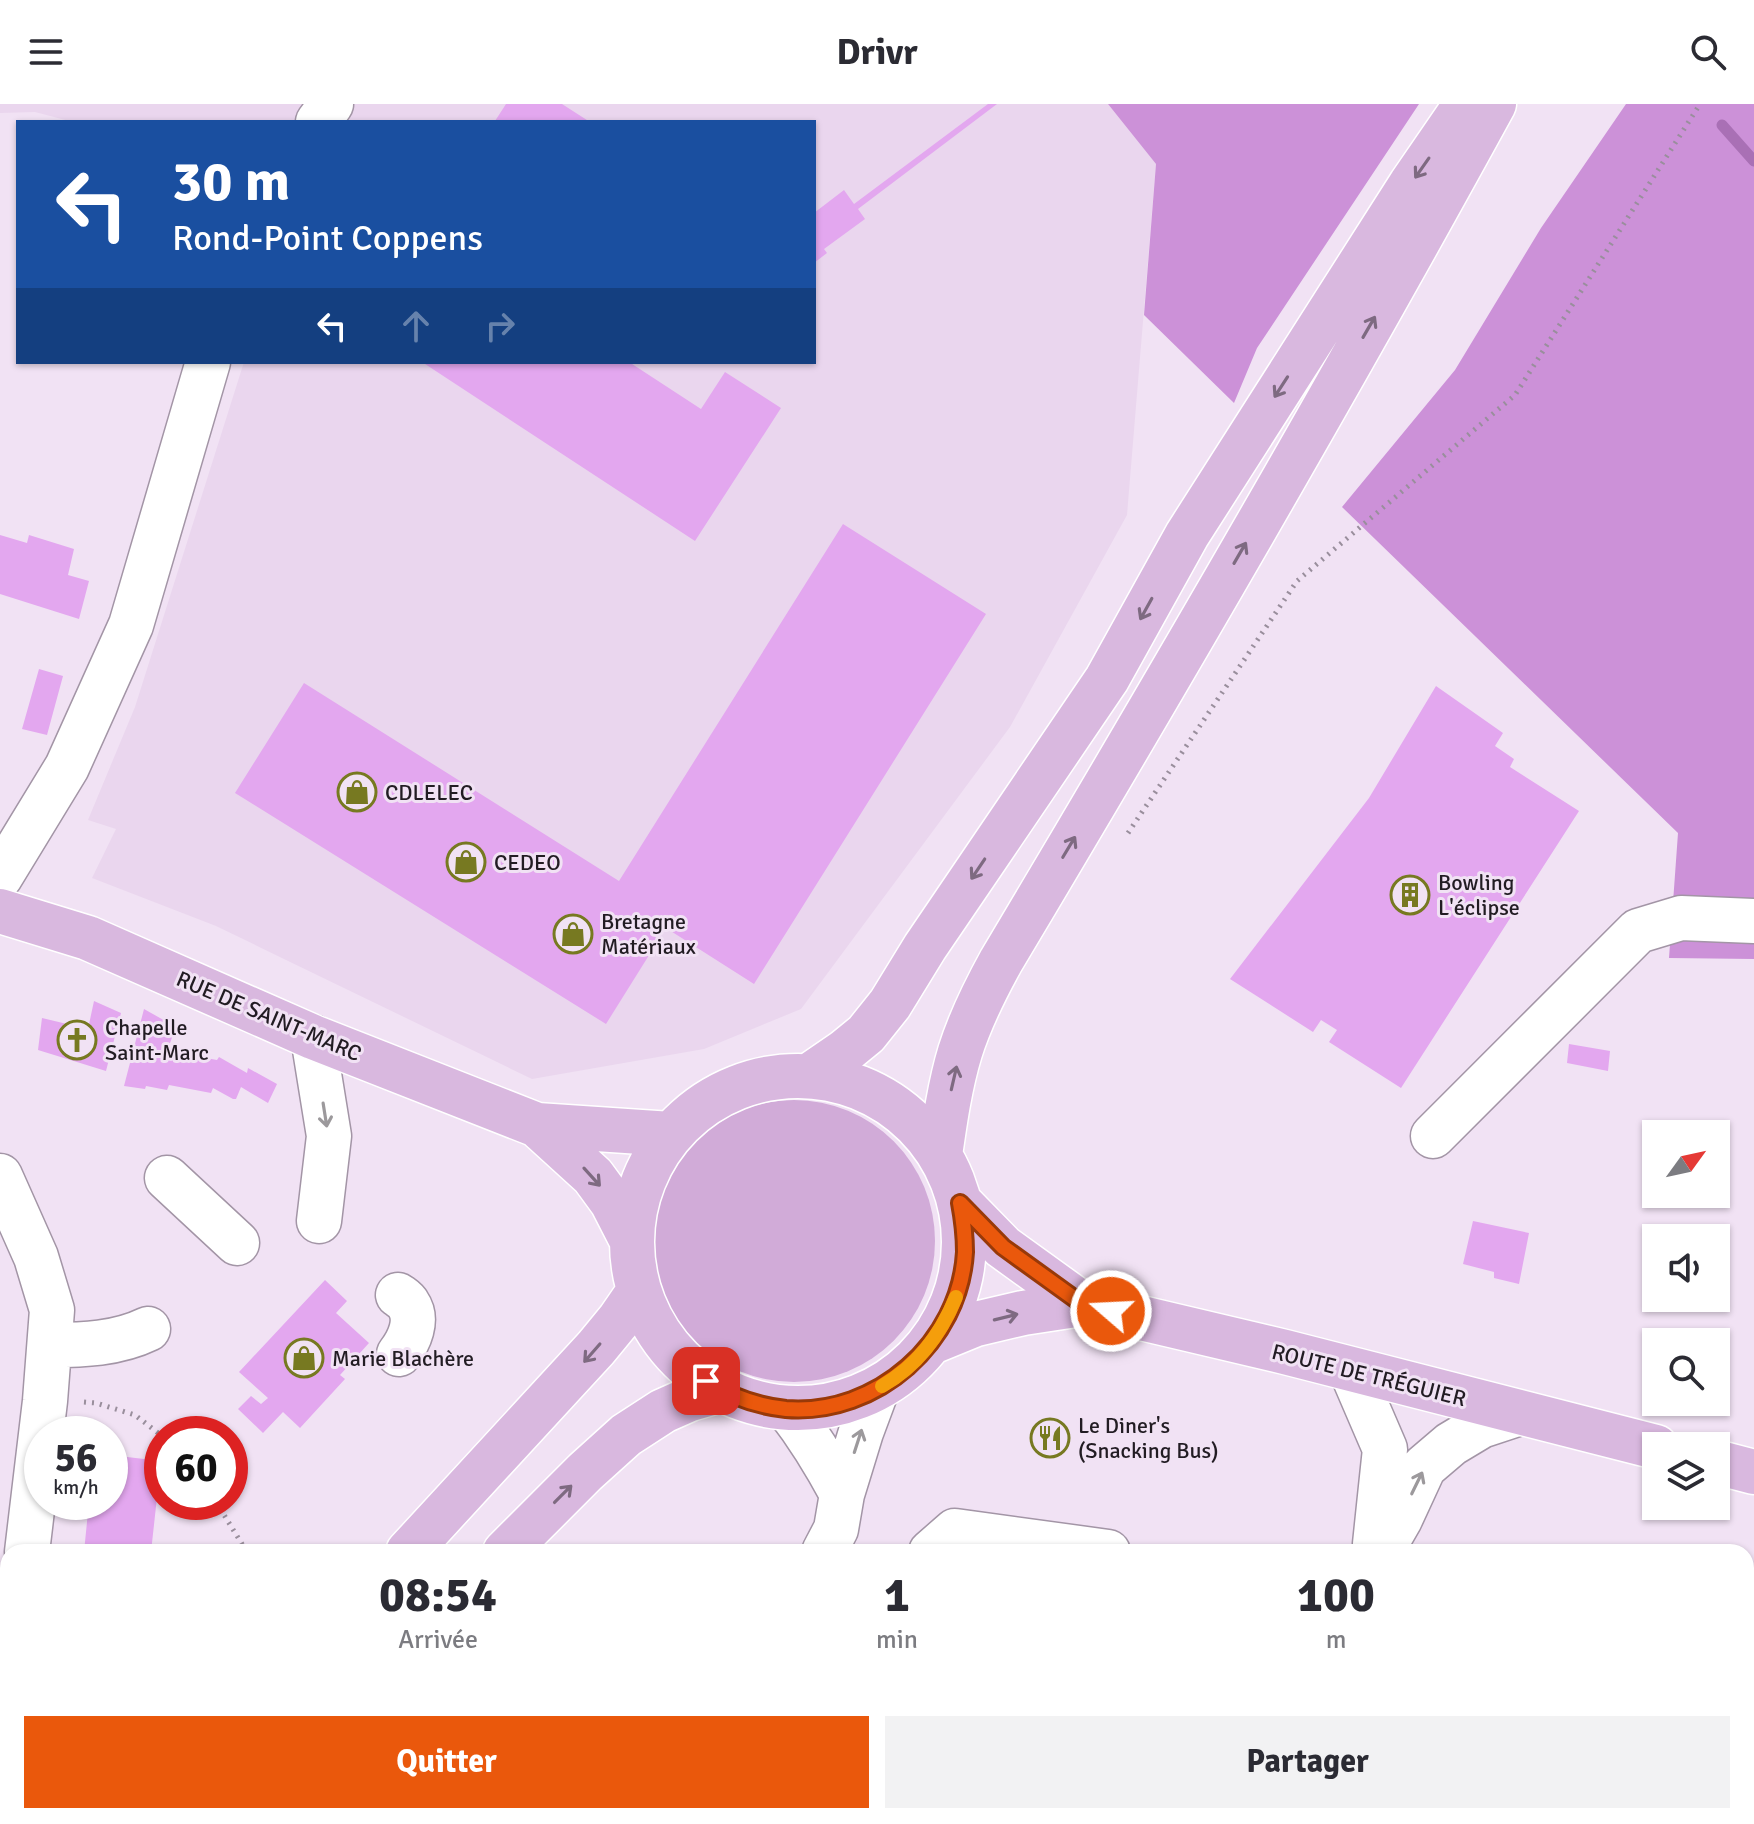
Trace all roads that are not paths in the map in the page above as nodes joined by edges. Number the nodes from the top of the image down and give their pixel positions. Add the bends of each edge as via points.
1 (1466, 104) edge
2 (1494, 104) edge
3 (207, 364) edge
4 (0, 877) edge
5 (0, 911) edge
6 (1754, 921) edge
7 (313, 1037) junction
8 (809, 1076) junction
9 (537, 1125) junction
10 (671, 1134) junction
11 (1433, 1136) dead end
12 (940, 1155) junction
13 (0, 1176) edge
14 (167, 1178) dead end
15 (960, 1203) junction
16 (319, 1221) dead end
17 (632, 1241) junction
18 (237, 1243) dead end
19 (639, 1291) junction
20 (398, 1295) dead end
21 (1082, 1304) junction
22 (148, 1329) dead end
23 (932, 1342) junction
24 (50, 1345) junction
25 (399, 1354) dead end
26 (1351, 1370) junction
27 (877, 1389) junction
28 (721, 1390) junction
29 (788, 1409) junction
30 (1520, 1413) junction
31 (1642, 1444) edge
32 (1730, 1466) edge
33 (1754, 1472) edge
34 (842, 1494) junction
35 (19, 1535) edge
36 (415, 1544) edge
37 (513, 1544) edge
38 (828, 1544) edge
39 (940, 1544) edge
40 (1050, 1544) edge
41 (1375, 1544) edge
42 (1386, 1544) edge

1 -> 8 main road via 1187,535 1107,679 890,1004 866,1034
12 -> 2 main road via 960,1051 979,1001
3 - 4 street via 131,625 67,767
5 - 7 main road, RUE DE SAINT-MARC via 88,938
6 - 11 street via 1681,918 1638,931
7 - 9 main road, RUE DE SAINT-MARC
7 -> 16 street via 329,1136
8 - 10 main road via 778,1077 733,1089 693,1113
8 - 12 main road via 855,1086 884,1100 909,1118
9 - 10 main road, RUE DE SAINT-MARC
9 -> 17 main road, RUE DE SAINT-MARC via 593,1176
10 - 17 main road via 642,1184
12 - 15 main road
13 - 24 street via 47,1292
14 - 18 street
15 - 21 main road via 1003,1247
15 - 23 main road via 963,1268 955,1299
17 - 19 main road
19 - 28 main road via 677,1356
19 -> 36 main road via 577,1369
20 - 25 street via 412,1317 411,1332
23 -> 21 main road via 990,1321
21 - 26 main road, ROUTE DE TRÉGUIER
22 - 24 street via 119,1340
23 - 27 main road
24 - 35 street via 45,1401
26 - 30 main road, ROUTE DE TRÉGUIER
26 - 41 street via 1385,1449
27 - 29 main road via 843,1403
34 -> 27 street
28 - 29 main road
37 -> 28 main road via 626,1435 663,1411
29 - 34 street
30 - 31 main road, ROUTE DE TRÉGUIER
42 -> 30 street via 1424,1467 1481,1426
32 - 33 main road
34 - 38 street
39 - 40 street via 955,1531

